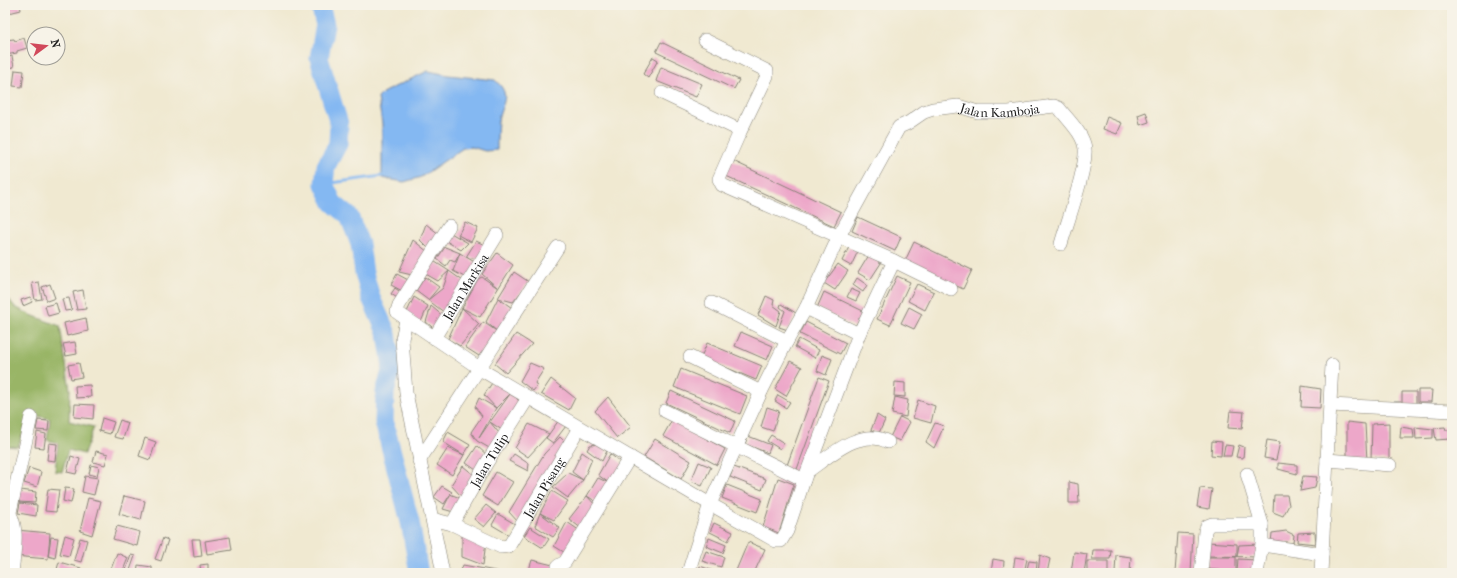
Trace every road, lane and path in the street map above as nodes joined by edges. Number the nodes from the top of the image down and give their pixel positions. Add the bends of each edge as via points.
1 (704, 40) dead end
2 (662, 93) dead end
3 (739, 134) junction
4 (449, 226) dead end
5 (497, 235) dead end
6 (839, 236) junction
7 (1060, 244) dead end
8 (558, 247) dead end
9 (894, 261) junction
10 (951, 289) dead end
11 (712, 303) dead end
12 (806, 308) junction
13 (406, 320) junction
14 (859, 334) junction
15 (434, 338) junction
16 (787, 340) junction
17 (690, 357) dead end
18 (1332, 365) dead end
19 (480, 368) junction
20 (762, 392) junction
21 (528, 398) junction
22 (1330, 405) junction
23 (665, 411) dead end
24 (1452, 411) edge
25 (31, 416) dead end
26 (579, 428) junction
27 (888, 442) dead end
28 (737, 446) junction
29 (630, 457) junction
30 (1327, 460) junction
31 (419, 461) junction
32 (1390, 465) dead end
33 (1247, 474) dead end
34 (806, 475) junction
35 (710, 504) junction
36 (8, 510) edge
37 (432, 519) junction
38 (452, 524) junction
39 (1262, 524) junction
40 (1262, 545) junction
41 (1322, 554) junction
42 (558, 566) dead end
43 (12, 573) edge
44 (442, 573) edge
45 (688, 573) edge
46 (1201, 573) edge
47 (1257, 573) edge
48 (1321, 573) edge

1 - 3 street via 767,71 767,76
2 - 3 street via 735,128
3 - 6 street via 719,179 722,185
4 - 13 street via 397,308 398,313
5 - 15 street, Jalan Markisa
6 - 7 street, Jalan Kamboja via 899,127 933,109 958,106 978,112 1009,112 1054,106 1082,139 1085,149 1084,163
6 - 9 street
6 - 12 street
8 - 19 street
9 - 10 street
9 - 14 street
11 - 16 street
12 - 14 street
12 - 16 street
13 - 15 street
13 - 31 street via 402,339 403,366
14 - 34 street
15 - 19 street
16 - 20 street
17 - 20 street
18 - 22 street
19 - 21 street
19 - 31 street
20 - 28 street
21 - 26 street
21 - 38 street, Jalan Tulip
22 - 24 street
22 - 30 street
23 - 28 street
25 - 36 street
26 - 29 street
26 - 38 street, Jalan Pisang via 509,546 501,547
27 - 34 street via 870,437 857,440
28 - 34 street
28 - 35 street
29 - 35 street
29 - 42 street via 565,562
30 - 32 street
30 - 41 street
31 - 37 street
33 - 39 street
34 - 35 street via 787,531 781,540 776,540
35 - 45 street
36 - 43 street via 15,528
37 - 38 street
37 - 44 street
39 - 40 street
39 - 46 street via 1207,526
40 - 41 street
40 - 47 street
41 - 48 street

